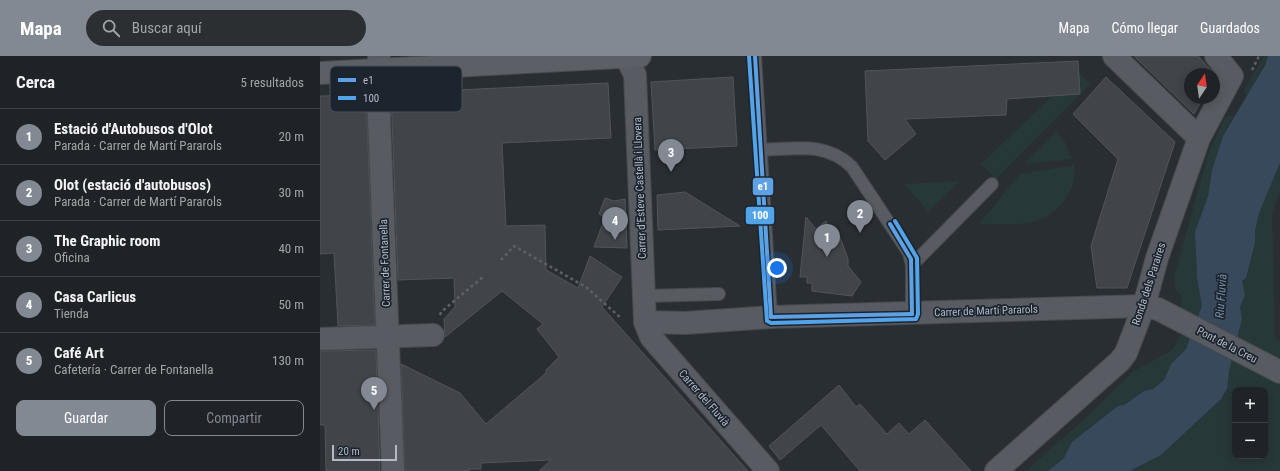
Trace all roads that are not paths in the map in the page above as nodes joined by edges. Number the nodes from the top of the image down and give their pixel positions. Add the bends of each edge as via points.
1 (631, 56) edge
2 (756, 56) edge
3 (1114, 56) edge
4 (1216, 56) edge
5 (379, 63) edge
6 (361, 66) edge
7 (330, 71) edge
8 (320, 73) edge
9 (379, 112) edge
10 (1199, 138) junction
11 (761, 150) junction
12 (992, 184) dead end
13 (912, 265) junction
14 (719, 294) dead end
15 (644, 296) junction
16 (1144, 306) junction
17 (912, 314) junction
18 (771, 317) junction
19 (1180, 321) joint
20 (648, 329) junction
21 (433, 335) road end
22 (388, 336) junction
23 (320, 339) edge
24 (1277, 370) edge
25 (393, 471) edge
26 (768, 471) edge
27 (996, 471) edge

1 - 5 main road
1 - 15 street, Carrer d'Esteve Castellà i Llovera via 635,75
2 - 11 lane
3 - 10 street
4 - 10 street, Ronda dels Paraires via 1232,76
5 - 6 main road
7 - 8 main road
9 - 22 street, Carrer de Fontanella
10 - 16 street, Ronda dels Paraires via 1157,258
11 - 13 lane via 815,148 833,152 843,158 852,167 904,246 912,259
11 - 18 lane
12 - 13 lane
13 - 17 lane
14 - 15 lane
15 - 20 street, Carrer d'Esteve Castellà i Llovera
16 - 17 street, Carrer de Martí Pararols
16 - 19 street, Carrer de Martí Pararols
16 - 27 street, Ronda dels Paraires via 1126,353 1120,361
17 - 18 street, Carrer de Martí Pararols
18 - 20 street, Carrer de Martí Pararols via 685,322
19 - 24 street, Pont de la Creu
20 - 26 street, Carrer del Fluvià
21 - 22 street
22 - 23 street
22 - 25 street, Carrer de Fontanella

